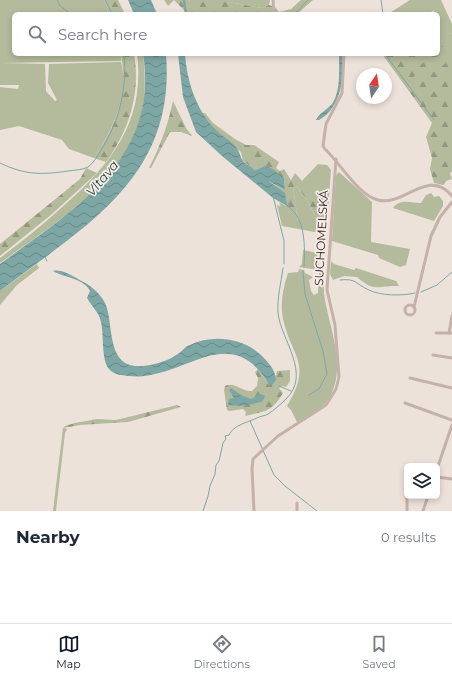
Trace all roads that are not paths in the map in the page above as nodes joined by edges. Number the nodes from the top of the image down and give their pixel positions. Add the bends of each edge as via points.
1 (273, 0) edge
2 (274, 12) edge
3 (344, 56) edge
4 (336, 159) junction
5 (452, 196) edge
6 (452, 202) edge
7 (414, 307) dead end
8 (452, 316) edge
9 (436, 333) dead end
10 (450, 333) edge
11 (433, 355) dead end
12 (452, 358) edge
13 (410, 378) dead end
14 (452, 388) edge
15 (405, 403) dead end
16 (452, 420) edge
17 (452, 425) edge
18 (439, 463) edge
19 (440, 477) edge
20 (452, 479) edge
21 (407, 499) edge
22 (427, 499) edge
23 (297, 503) dead end
24 (254, 511) edge
25 (297, 511) edge
26 (407, 511) edge
27 (423, 511) edge

1 - 2 street
3 - 4 street via 342,93 326,124 323,138 323,146
4 - 5 street via 364,193 378,200 385,201 432,185 442,187
4 - 24 street, SUCHOMELSKÁ via 327,290 335,325 339,377 330,401 284,432 253,459
6 - 7 street via 440,217 431,236
8 - 10 street
9 - 10 street
11 - 12 street
13 - 14 street
15 - 16 street
17 - 18 street
19 - 20 street
21 - 26 street
22 - 27 street
23 - 25 street

